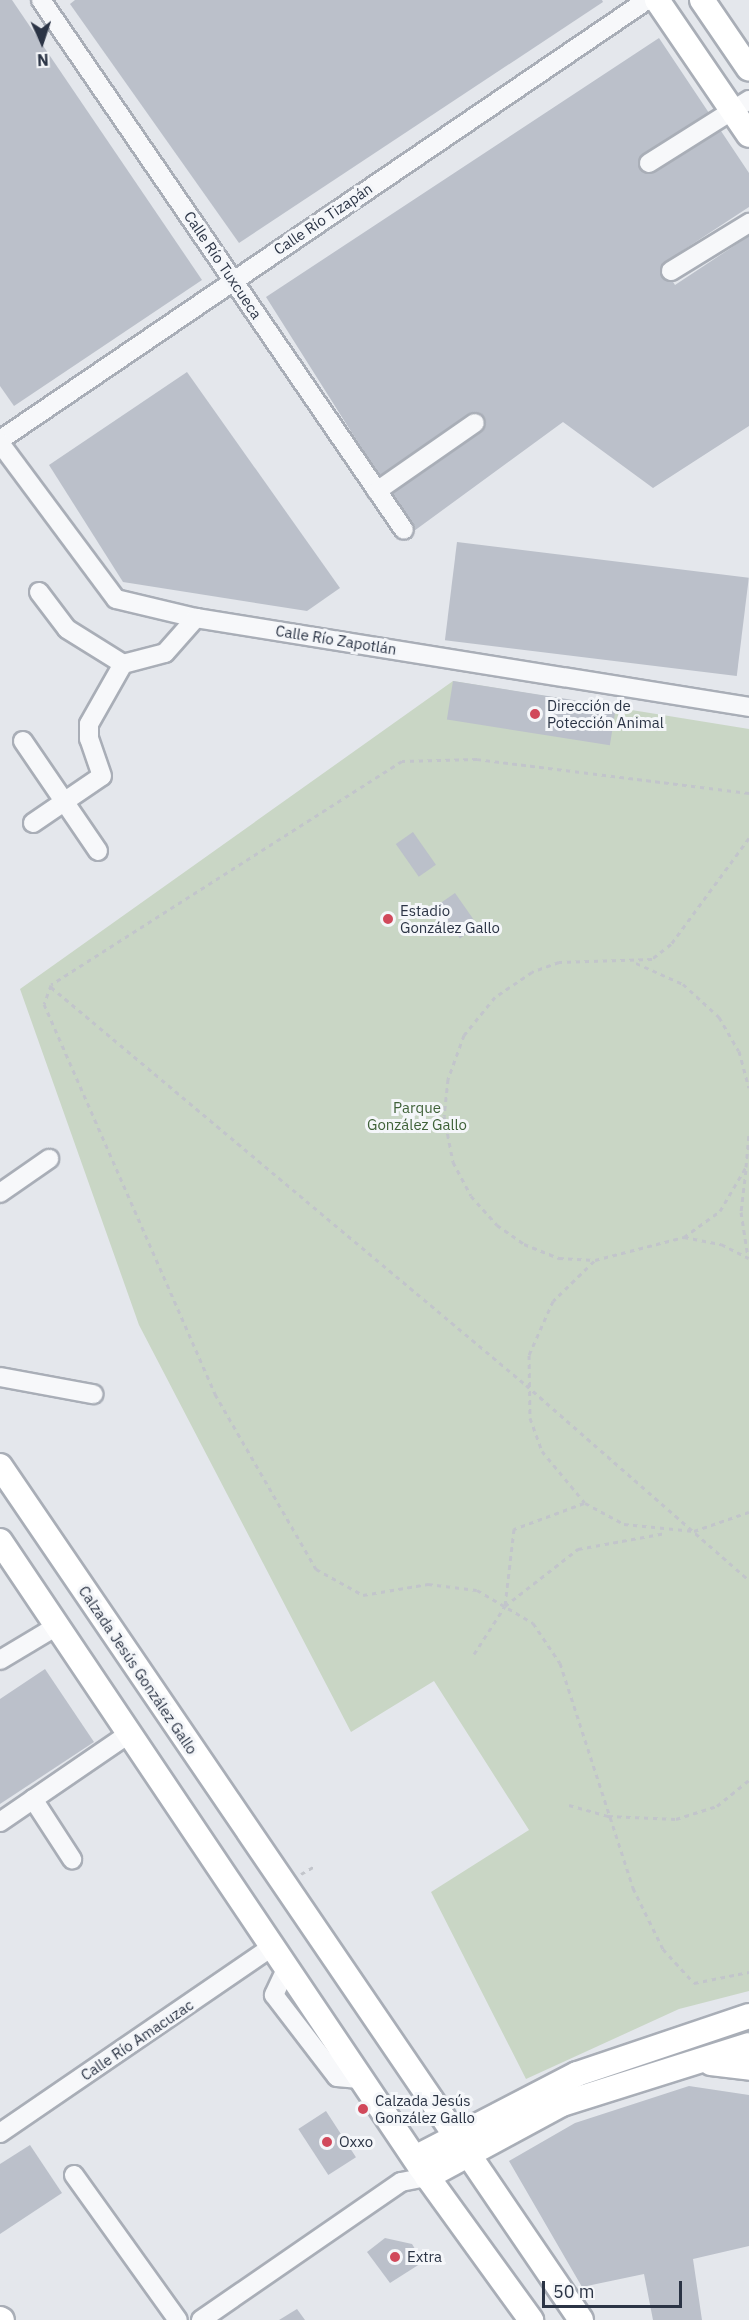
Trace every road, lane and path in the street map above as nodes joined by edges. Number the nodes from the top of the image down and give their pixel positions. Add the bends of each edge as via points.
1 (41, 0) edge
2 (647, 0) edge
3 (657, 0) edge
4 (702, 0) edge
5 (749, 69) edge
6 (741, 105) edge
7 (749, 135) edge
8 (649, 163) dead end
9 (749, 223) edge
10 (671, 271) dead end
11 (233, 280) junction
12 (475, 423) dead end
13 (0, 441) edge
14 (377, 491) junction
15 (404, 530) dead end
16 (39, 592) dead end
17 (196, 618) junction
18 (123, 664) junction
19 (749, 707) edge
20 (23, 741) dead end
21 (749, 793) edge
22 (60, 803) junction
23 (33, 823) dead end
24 (749, 838) edge
25 (98, 851) dead end
26 (634, 962) junction
27 (50, 987) junction
28 (749, 1088) edge
29 (749, 1134) edge
30 (49, 1159) dead end
31 (749, 1161) edge
32 (746, 1167) junction
33 (0, 1193) edge
34 (684, 1237) junction
35 (748, 1258) edge
36 (595, 1260) junction
37 (0, 1377) edge
38 (526, 1385) junction
39 (93, 1394) dead end
40 (0, 1466) edge
41 (585, 1503) junction
42 (749, 1512) edge
43 (694, 1531) junction
44 (667, 1532) junction
45 (0, 1541) edge
46 (749, 1580) edge
47 (505, 1606) junction
48 (57, 1626) junction
49 (474, 1654) dead end
50 (0, 1660) edge
51 (130, 1733) junction
52 (749, 1780) edge
53 (33, 1799) junction
54 (569, 1805) dead end
55 (608, 1816) junction
56 (0, 1822) edge
57 (72, 1859) dead end
58 (273, 1946) junction
59 (749, 1972) edge
60 (749, 2016) edge
61 (749, 2045) edge
62 (672, 2067) junction
63 (749, 2068) edge
64 (2, 2126) edge
65 (461, 2144) junction
66 (421, 2168) junction
67 (74, 2175) dead end
68 (178, 2320) edge
69 (201, 2320) edge
70 (531, 2320) edge
71 (581, 2320) edge

1 - 11 street, Calle Río Tuxcueca
2 - 11 street, Calle Río Tizapán
3 - 6 main road
4 - 5 main road
6 - 7 main road
6 - 8 street
9 - 10 street
11 - 13 street, Calle Río Tizapán
11 - 14 street, Calle Río Tuxcueca
12 - 14 street
13 - 17 street, Calle Río Zapotlán via 107,592
14 - 15 street, Calle Río Tuxcueca
16 - 18 street via 66,629
17 - 18 street via 165,653
17 - 19 street, Calle Río Zapotlán
18 - 22 street via 89,724 89,740 102,776
20 - 22 street
21 - 27 path via 477,759 402,762
22 - 23 street
22 - 25 street
24 - 26 path via 671,944 652,960
26 - 28 path via 683,984 719,1017 739,1051
26 - 36 path via 597,958 532,972 495,997 464,1035 447,1079 444,1116 453,1162 471,1196 497,1225 524,1244 559,1258
27 - 38 path
27 - 47 path via 44,1004 214,1394 316,1569 363,1595 428,1584 477,1590
29 - 32 path
30 - 33 street
31 - 32 path
32 - 34 path via 720,1211
32 - 35 path via 741,1212
34 - 35 path via 721,1244
34 - 36 path
36 - 38 path via 552,1301 529,1355
37 - 39 street
38 - 41 path via 542,1451
38 - 43 path
40 - 65 main road, Calzada Jesús González Gallo
41 - 44 path via 624,1524
41 - 47 path via 514,1529
42 - 43 path
43 - 44 path
43 - 46 path
44 - 47 path via 578,1549
45 - 48 main road
47 - 49 path
47 - 55 path via 533,1623 560,1663
48 - 50 street
48 - 51 main road
51 - 53 street
51 - 58 main road
52 - 55 path via 717,1806 676,1819
53 - 56 street
53 - 57 street
54 - 55 path
55 - 59 path via 633,1888 663,1949 694,1983
58 - 64 street, Calle Río Amacuzac
58 - 66 main road
60 - 65 main road via 577,2074
61 - 62 main road
62 - 63 main road via 720,2062
62 - 65 main road
65 - 66 main road
65 - 71 main road, Calzada Jesús González Gallo
66 - 69 street
66 - 70 main road
67 - 68 street

